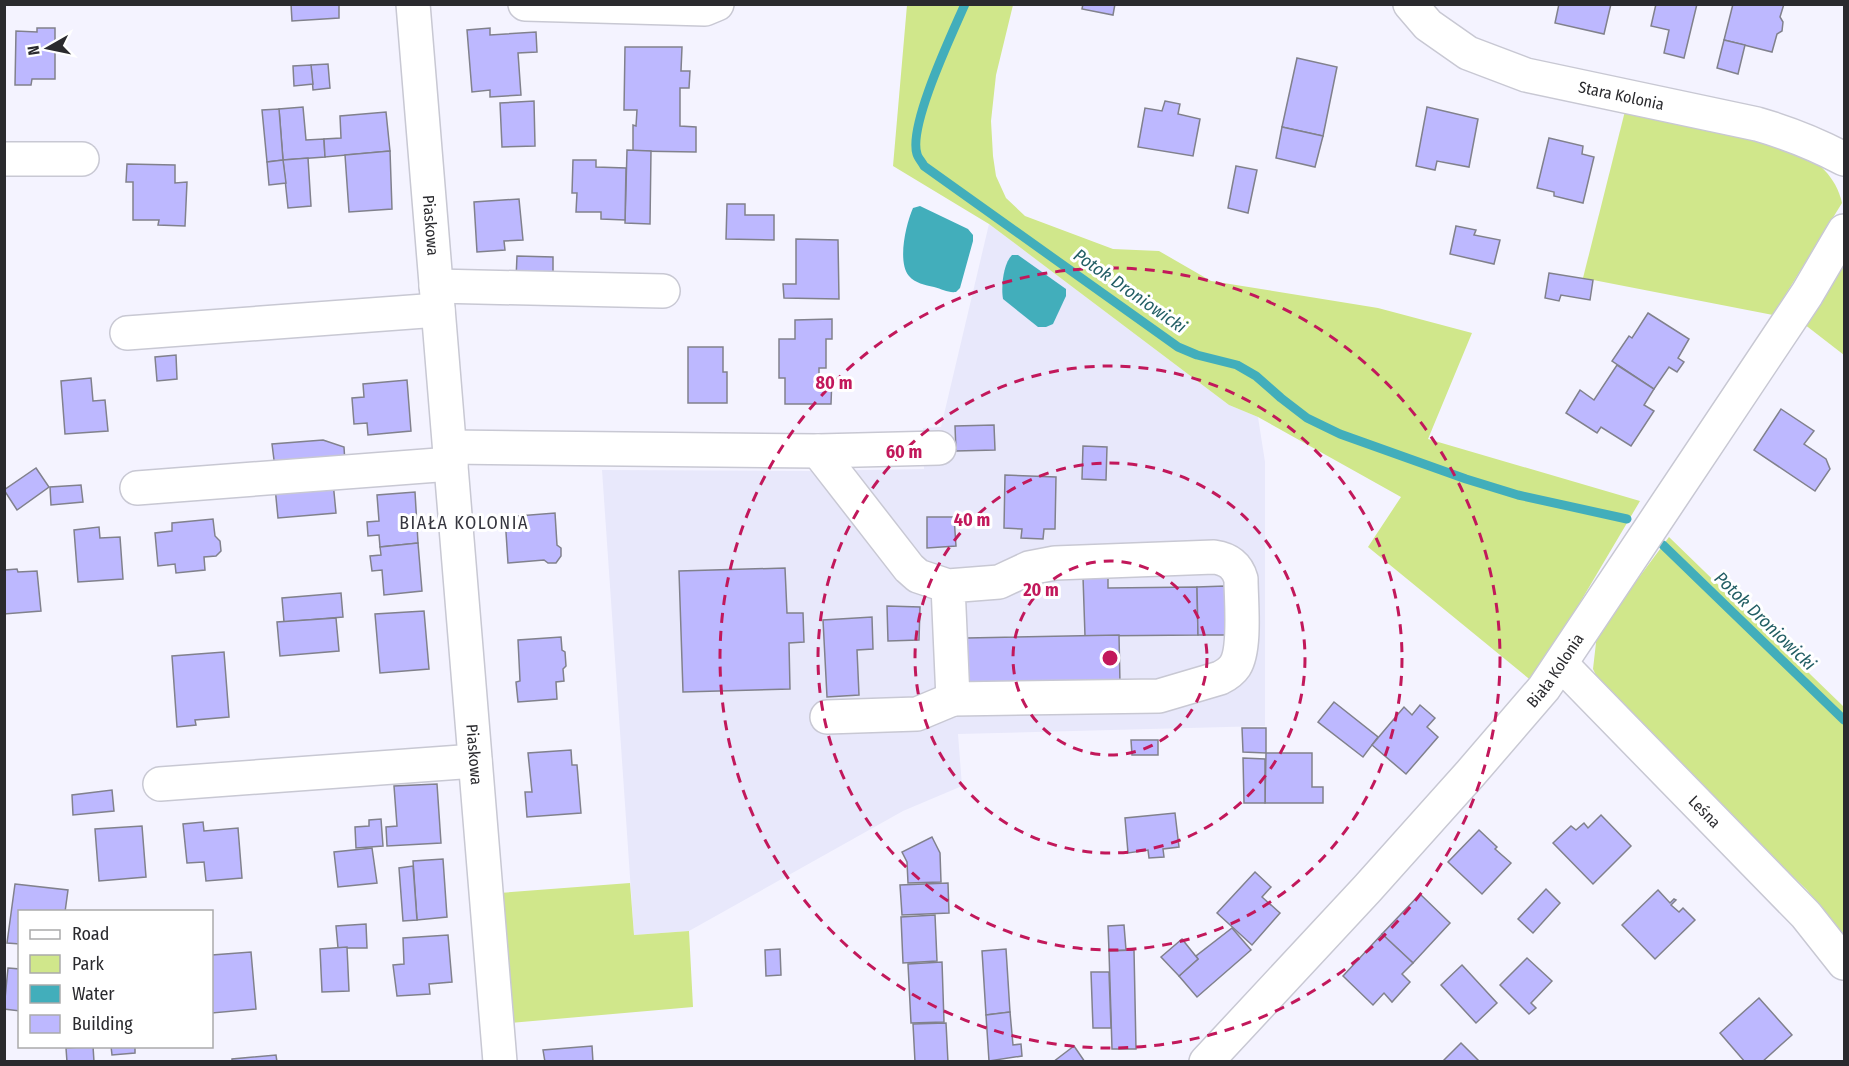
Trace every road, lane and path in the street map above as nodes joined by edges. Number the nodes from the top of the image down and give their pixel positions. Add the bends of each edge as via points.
1 (413, 4) edge
2 (525, 4) edge
3 (717, 4) edge
4 (1410, 4) edge
5 (4, 159) edge
6 (82, 159) dead end
7 (1845, 159) edge
8 (1845, 231) edge
9 (663, 291) dead end
10 (437, 298) junction
11 (127, 333) dead end
12 (939, 448) dead end
13 (818, 451) junction
14 (450, 455) junction
15 (137, 488) dead end
16 (948, 586) junction
17 (1561, 664) junction
18 (953, 699) junction
19 (826, 717) dead end
20 (475, 761) junction
21 (160, 784) dead end
22 (1845, 963) edge
23 (500, 1062) edge
24 (1206, 1062) edge

1 - 10 street, Piaskowa
2 - 3 street via 705,9
4 - 7 street, Stara Kolonia via 1428,25 1468,53 1526,75 1757,124 1792,134
5 - 6 street
8 - 17 street, Biała Kolonia
9 - 10 street
10 - 11 street
10 - 14 street, Piaskowa
12 - 13 street
13 - 14 street
13 - 16 street via 909,568 918,576
14 - 15 street
14 - 20 street, Piaskowa
16 - 18 street
16 - 18 street via 999,582 1029,568 1055,562 1214,557 1228,561 1241,579 1241,651 1234,666 1220,678 1159,696
17 - 22 street, Leśna via 1799,908
17 - 24 street, Biała Kolonia via 1470,774
18 - 19 street via 917,714
20 - 21 street
20 - 23 street, Piaskowa

